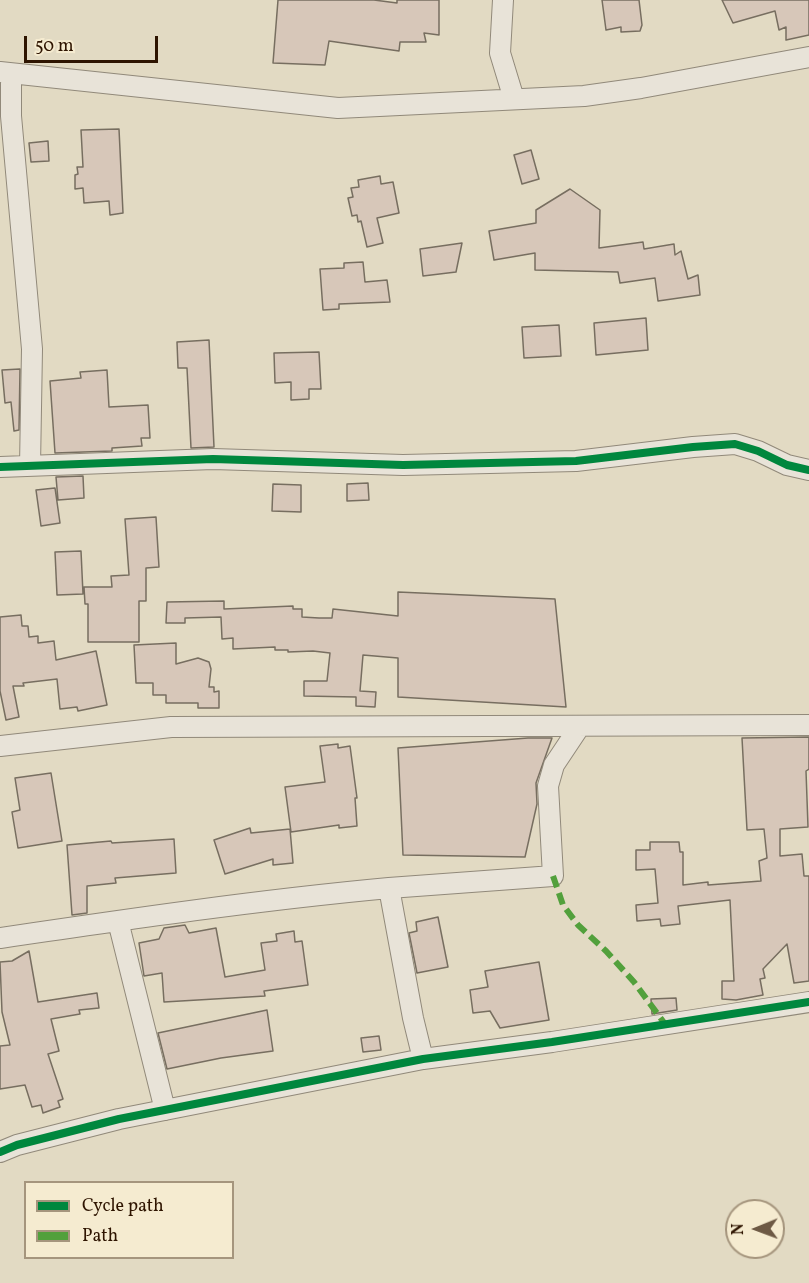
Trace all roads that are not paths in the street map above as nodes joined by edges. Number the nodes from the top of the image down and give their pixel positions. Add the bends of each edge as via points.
1 (502, 0) edge
2 (809, 57) edge
3 (6, 73) edge
4 (514, 99) junction
5 (30, 466) junction
6 (0, 467) edge
7 (809, 470) edge
8 (809, 725) edge
9 (580, 726) junction
10 (0, 746) edge
11 (389, 888) junction
12 (118, 921) junction
13 (0, 938) edge
14 (809, 1002) edge
15 (423, 1059) junction
16 (165, 1110) junction
17 (0, 1152) edge

1 - 4 street via 500,53
2 - 4 street via 641,88 584,96
3 - 4 street via 338,108
3 - 5 street via 32,350
5 - 6 street
5 - 7 street via 213,459 403,465 576,462 735,444
8 - 9 street
9 - 10 street via 171,727
9 - 11 street via 554,765 548,786 553,876
11 - 12 street
11 - 15 street
12 - 13 street
12 - 16 street
14 - 15 street
15 - 16 street
16 - 17 street

